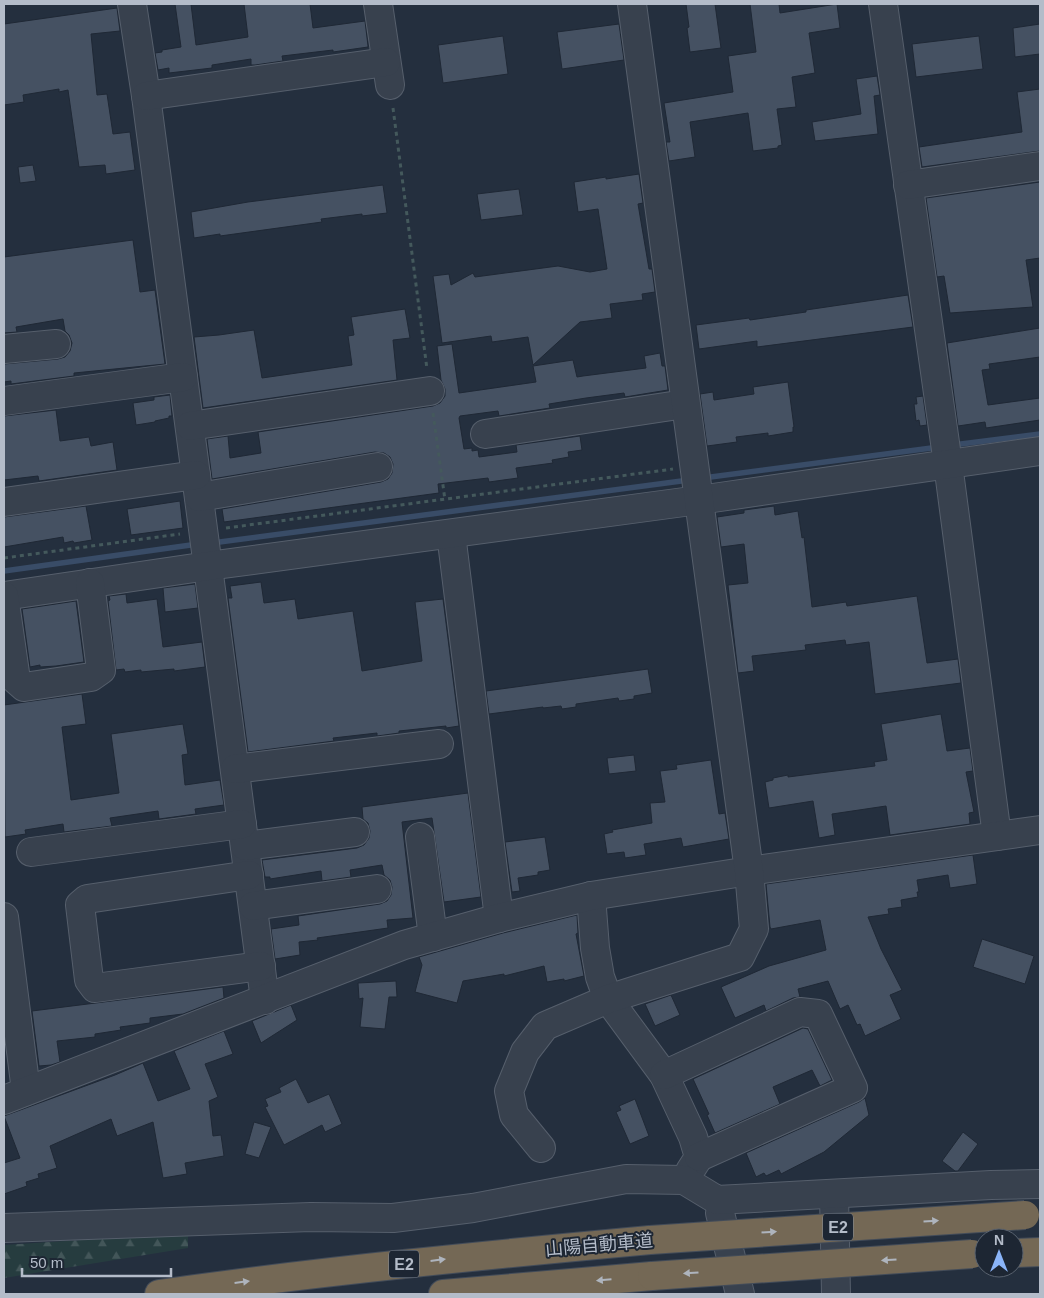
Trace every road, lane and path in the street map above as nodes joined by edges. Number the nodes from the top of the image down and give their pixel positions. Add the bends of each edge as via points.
1 (132, 4) edge
2 (378, 4) edge
3 (632, 4) edge
4 (883, 4) edge
5 (388, 73) junction
6 (146, 96) junction
7 (1040, 166) edge
8 (908, 185) junction
9 (56, 344) dead end
10 (4, 349) edge
11 (183, 377) junction
12 (430, 391) junction
13 (4, 401) edge
14 (685, 404) junction
15 (190, 426) junction
16 (485, 434) dead end
17 (1040, 451) edge
18 (946, 453) junction
19 (378, 467) dead end
20 (696, 482) junction
21 (197, 486) junction
22 (444, 500) junction
23 (4, 502) edge
24 (451, 534) junction
25 (205, 546) junction
26 (4, 558) edge
27 (90, 583) junction
28 (4, 596) edge
29 (439, 744) dead end
30 (235, 769) junction
31 (1040, 830) edge
32 (355, 832) dead end
33 (243, 835) junction
34 (997, 836) junction
35 (420, 837) dead end
36 (31, 852) dead end
37 (749, 871) junction
38 (249, 875) junction
39 (377, 889) dead end
40 (591, 896) junction
41 (253, 906) junction
42 (4, 917) edge
43 (499, 918) junction
44 (432, 937) junction
45 (261, 966) junction
46 (7, 968) edge
47 (608, 999) junction
48 (265, 1000) junction
49 (664, 1076) junction
50 (15, 1096) edge
51 (541, 1148) dead end
52 (699, 1157) junction
53 (684, 1180) junction
54 (1040, 1184) edge
55 (834, 1194) junction
56 (717, 1200) junction
57 (1033, 1215) edge
58 (4, 1228) edge
59 (1040, 1252) edge
60 (1024, 1253) edge
61 (974, 1254) edge
62 (159, 1294) edge
63 (443, 1294) edge
64 (740, 1294) edge
65 (836, 1294) edge

1 - 6 street
2 - 5 street
3 - 14 street
4 - 8 street
5 - 6 street
5 - 12 path
6 - 11 street
7 - 8 street
8 - 18 street
9 - 10 street
11 - 13 street
11 - 15 street
12 - 15 street
12 - 22 path
14 - 16 street
14 - 20 street
15 - 21 street
17 - 18 street
18 - 20 street
18 - 34 street
19 - 21 street
20 - 22 path
20 - 24 street
20 - 37 street
21 - 23 street
21 - 25 street
22 - 25 path
24 - 25 street
24 - 43 street
25 - 26 path
25 - 27 street
25 - 30 street
27 - 28 street
27 - 28 street via 101,670 90,677 24,686 16,680
29 - 30 street
30 - 33 street
31 - 34 street
32 - 33 street
33 - 36 street
33 - 38 street
34 - 37 street
35 - 44 street
37 - 40 street
37 - 47 street via 754,930 740,957
38 - 41 street
38 - 45 street via 87,899 80,906 89,980 95,988
39 - 41 street
40 - 43 street
40 - 47 street via 595,948 600,978
41 - 45 street
42 - 46 street
43 - 44 street
44 - 48 street
45 - 48 street
46 - 50 street
47 - 49 street
47 - 51 street via 545,1026 525,1052 509,1091 514,1115
48 - 50 street
49 - 52 street
49 - 52 street via 800,1012 818,1014 853,1088
52 - 53 street
53 - 56 street
53 - 58 street via 626,1179 472,1208 392,1218 312,1217
54 - 55 street
55 - 56 street
55 - 65 street
56 - 64 street
62 -> 57 highway, 山陽自動車道 / E2, bridge via 470,1256 650,1240
59 - 60 highway
61 -> 63 highway, 山陽自動車道 / E2, bridge

